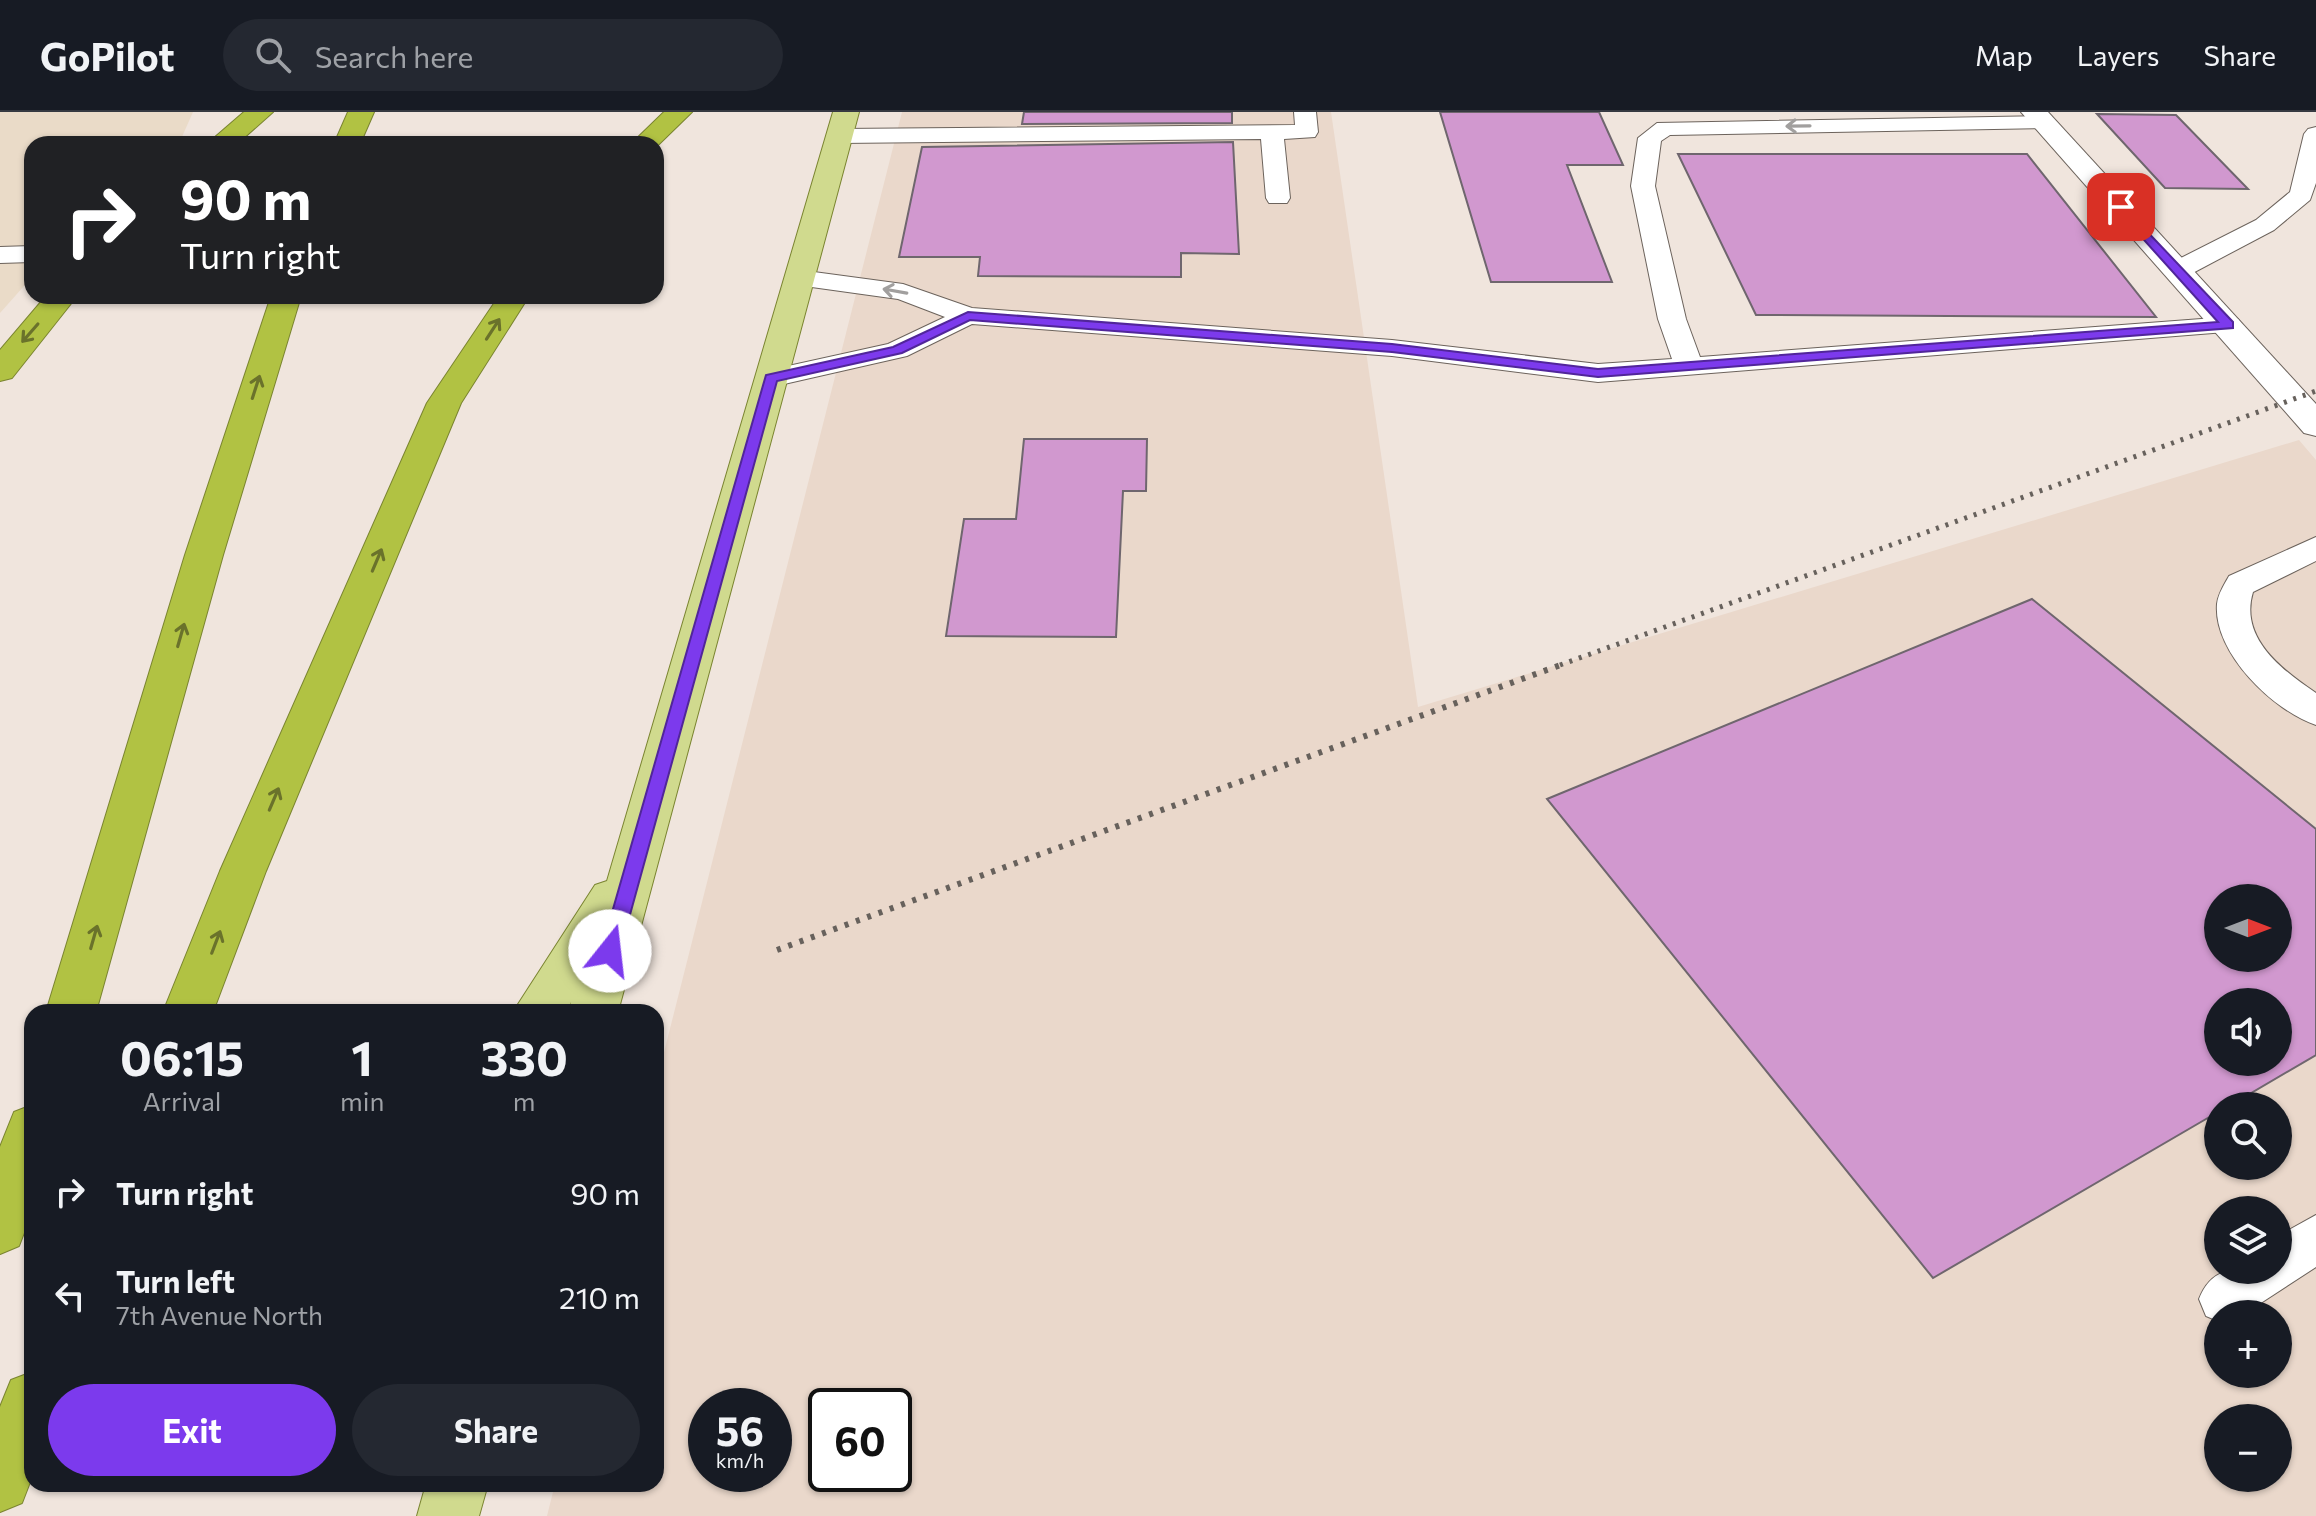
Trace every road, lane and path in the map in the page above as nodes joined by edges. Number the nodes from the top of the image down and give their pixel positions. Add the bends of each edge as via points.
1 (260, 112) edge
2 (361, 112) edge
3 (679, 112) edge
4 (1305, 112) edge
5 (2039, 118) edge
6 (1661, 120) edge
7 (842, 124) edge
8 (1272, 132) junction
9 (2316, 134) edge
10 (230, 136) edge
11 (350, 136) edge
12 (653, 136) edge
13 (1278, 198) dead end
14 (24, 254) edge
15 (0, 255) edge
16 (2178, 270) junction
17 (799, 278) junction
18 (55, 304) edge
19 (283, 304) edge
20 (509, 304) edge
21 (968, 316) junction
22 (2228, 325) junction
23 (1689, 366) junction
24 (0, 371) edge
25 (771, 378) junction
26 (2316, 425) edge
27 (2316, 548) edge
28 (2316, 711) edge
29 (637, 860) junction
30 (73, 1004) edge
31 (191, 1004) edge
32 (543, 1004) edge
33 (595, 1004) edge
34 (24, 1154) edge
35 (0, 1227) edge
36 (2316, 1239) edge
37 (2292, 1255) edge
38 (2247, 1284) edge
39 (2223, 1299) dead end
40 (24, 1421) edge
41 (0, 1481) edge
42 (24, 1485) edge
43 (455, 1492) edge
44 (0, 1500) edge
45 (448, 1516) edge

1 - 10 highway
2 - 11 highway
3 - 12 highway
4 - 8 lane via 1307,132
5 -> 6 lane
5 - 16 street
6 - 23 lane via 1650,138 1643,186 1672,319
7 - 8 lane
7 - 17 main road
8 - 13 lane
9 - 16 lane via 2301,195 2265,225
14 - 15 lane
16 - 22 street
21 -> 17 lane via 903,292
17 - 25 main road
18 -> 24 highway
30 -> 19 highway
31 -> 20 highway via 444,403
21 - 23 lane via 1392,348 1598,373
21 - 25 lane via 897,350
22 - 23 lane
22 - 26 street
25 - 29 main road
27 - 28 lane via 2241,584 2232,611 2261,670
29 - 32 main road
29 - 33 main road
34 - 35 highway
36 - 37 lane
38 - 39 lane
40 - 41 highway
42 - 44 main road
43 - 45 main road

